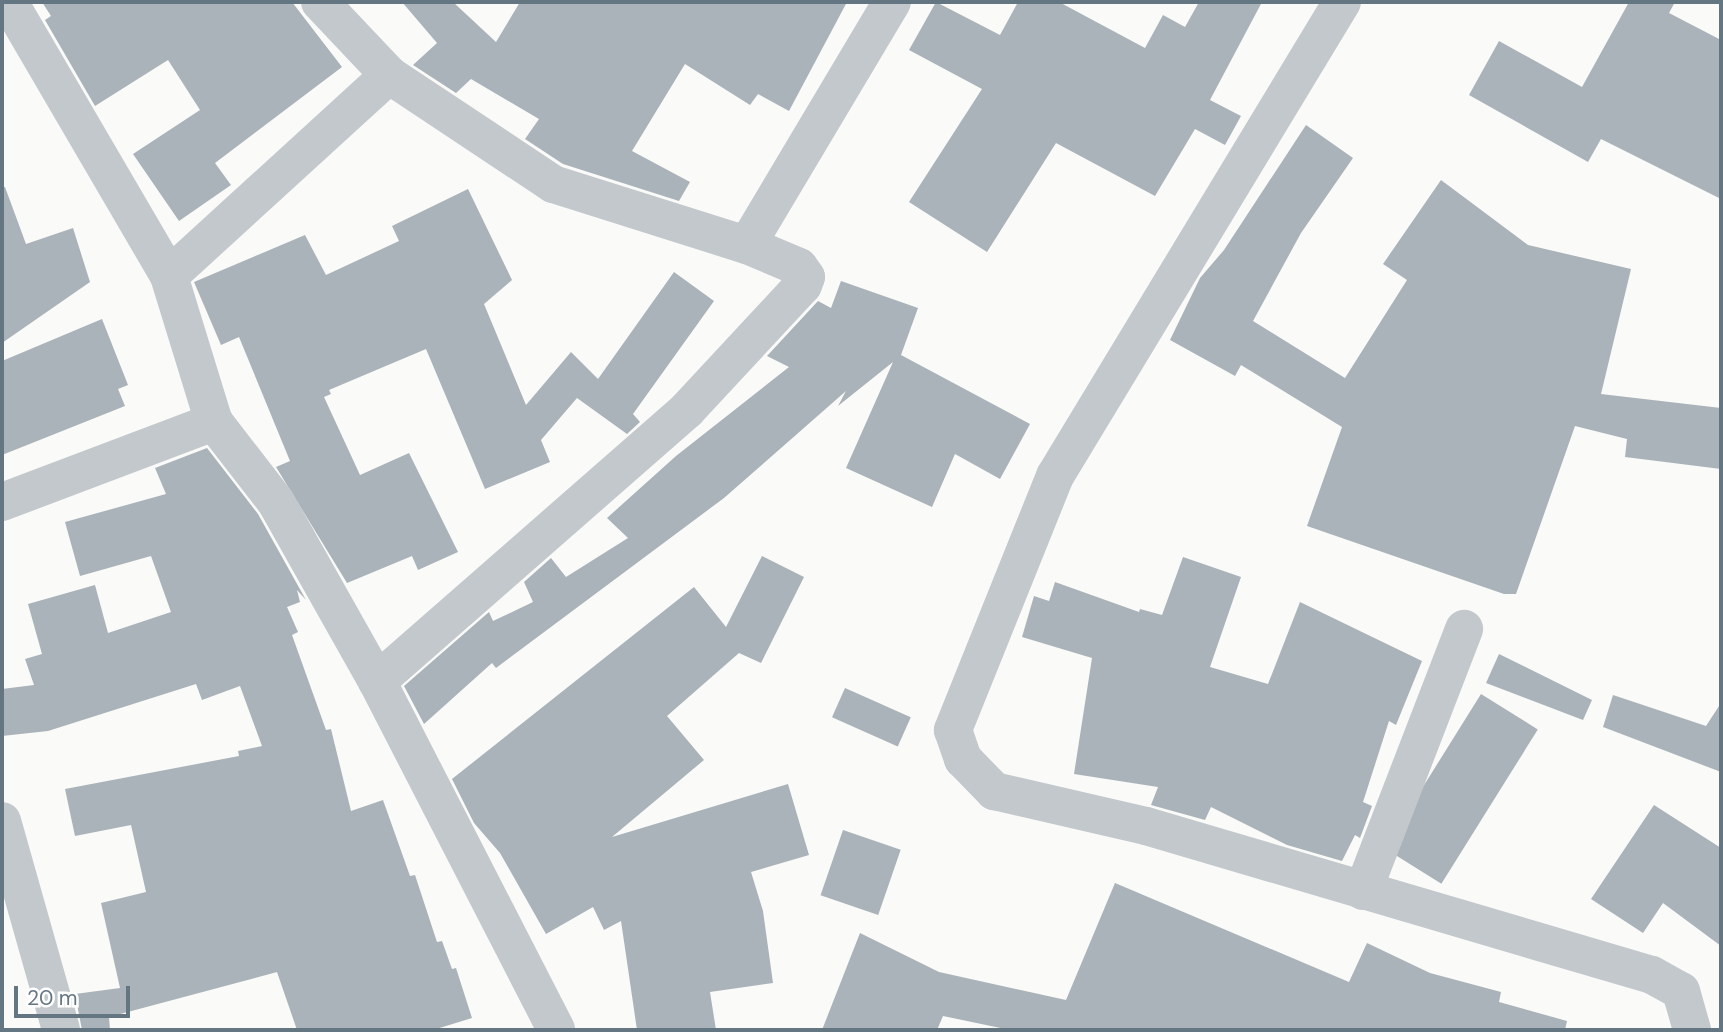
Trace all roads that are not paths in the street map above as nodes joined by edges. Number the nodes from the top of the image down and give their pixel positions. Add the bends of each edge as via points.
1 (9, 2) edge
2 (892, 2) edge
3 (1342, 2) edge
4 (331, 7) edge
5 (389, 75) junction
6 (747, 245) junction
7 (169, 276) junction
8 (214, 422) junction
9 (2, 502) edge
10 (1464, 629) dead end
11 (377, 681) junction
12 (2, 821) edge
13 (1363, 891) junction
14 (61, 1030) edge
15 (556, 1030) edge
16 (1692, 1030) edge

1 - 7 street
2 - 6 street
3 - 13 street via 1055,476 953,730 963,759 994,791 1146,827
4 - 5 street
5 - 6 street via 553,184
5 - 7 street
6 - 11 street via 799,267 806,276 803,285 687,410
7 - 8 street
8 - 9 street
8 - 11 street via 276,502
10 - 13 street
11 - 15 street
12 - 14 street
13 - 16 street via 1652,975 1681,990

